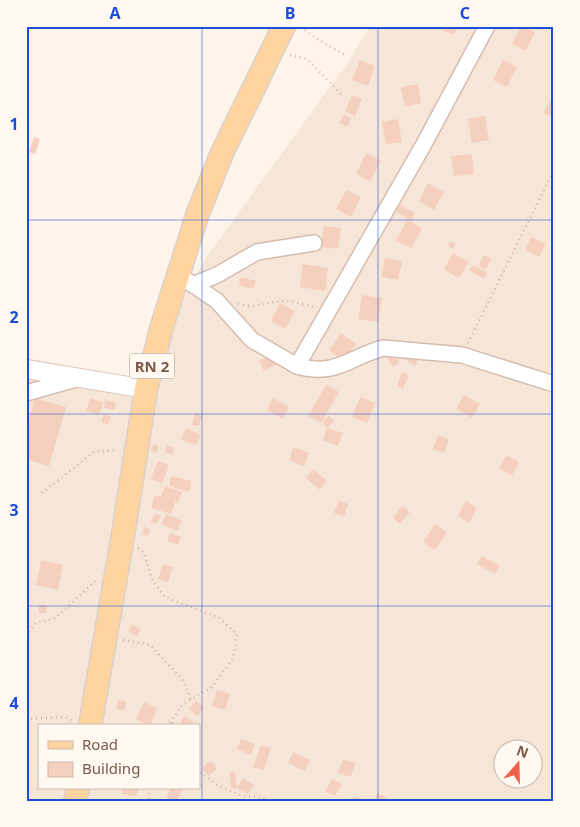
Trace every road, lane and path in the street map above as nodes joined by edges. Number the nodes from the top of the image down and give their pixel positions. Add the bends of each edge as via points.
1 (284, 26) edge
2 (300, 26) edge
3 (487, 26) edge
4 (271, 51) junction
5 (345, 54) dead end
6 (341, 94) dead end
7 (554, 170) edge
8 (314, 243) dead end
9 (186, 280) junction
10 (217, 301) junction
11 (329, 310) junction
12 (462, 355) junction
13 (297, 366) junction
14 (26, 369) edge
15 (82, 378) junction
16 (554, 384) edge
17 (146, 389) junction
18 (26, 393) edge
19 (137, 448) junction
20 (42, 492) dead end
21 (123, 535) junction
22 (112, 594) junction
23 (26, 636) edge
24 (105, 636) junction
25 (191, 699) junction
26 (26, 719) edge
27 (172, 720) junction
28 (85, 724) edge
29 (168, 724) edge
30 (173, 724) edge
31 (200, 773) edge
32 (266, 801) edge

1 - 4 main road, RN 2
2 - 5 path
3 - 11 street
4 - 6 path via 307,59
4 - 9 main road, RN 2 via 222,153 198,213
7 - 12 path
8 - 9 street via 257,252 217,275
9 - 10 street
9 - 17 main road, RN 2 via 162,326
10 - 11 path via 248,306 283,300
10 - 13 street via 247,336
11 - 13 street
12 - 13 street via 383,348 335,368 306,369
12 - 16 street
14 - 15 street
15 - 17 street
15 - 18 street
17 - 19 main road, RN 2
19 - 20 path via 94,452
19 - 21 main road, RN 2
21 - 22 main road, RN 2
21 - 25 path via 144,553 153,581 165,597 218,617 237,634 233,659 212,687
22 - 23 path via 97,579 56,618 36,623
22 - 24 main road, RN 2
24 - 25 path via 150,645 182,679
24 - 28 main road, RN 2
25 - 27 path via 183,704
26 - 28 path via 64,717
27 - 29 path
27 - 30 path
31 - 32 path via 218,786 242,796 262,797

